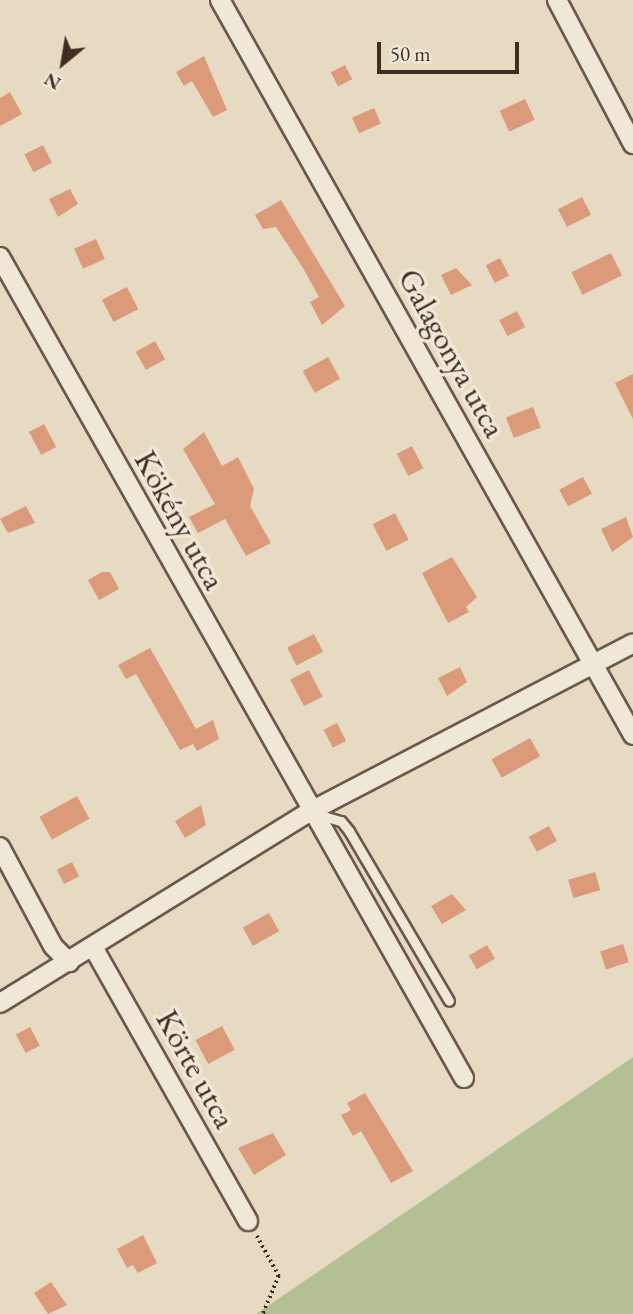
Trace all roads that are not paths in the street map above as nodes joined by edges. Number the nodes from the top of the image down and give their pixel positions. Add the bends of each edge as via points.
1 (220, 0) edge
2 (557, 0) edge
3 (633, 144) edge
4 (0, 257) edge
5 (633, 643) edge
6 (592, 665) junction
7 (633, 735) edge
8 (309, 812) junction
9 (0, 846) edge
10 (93, 947) junction
11 (69, 962) junction
12 (449, 1001) dead end
13 (0, 1003) edge
14 (464, 1078) dead end
15 (248, 1220) road end

1 - 6 street, Galagonya utca
2 - 3 street
4 - 8 street, Kökény utca
5 - 6 street
6 - 7 street, Galagonya utca
6 - 8 street
8 - 10 street
8 - 12 lane via 341,821 349,831
8 - 14 street, Kökény utca
9 - 11 street via 53,946
10 - 11 street
10 - 15 street, Körte utca
11 - 13 street

